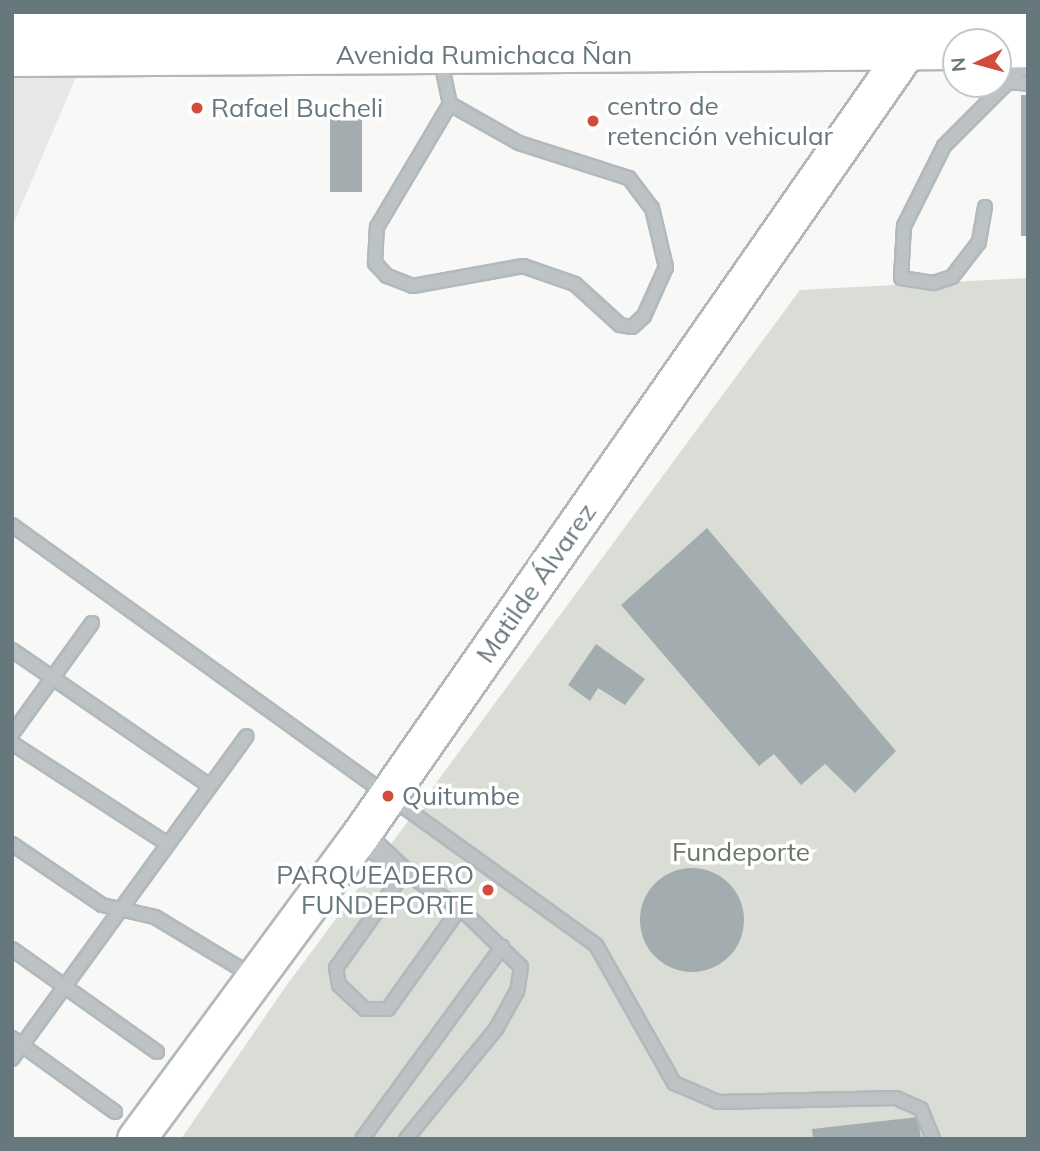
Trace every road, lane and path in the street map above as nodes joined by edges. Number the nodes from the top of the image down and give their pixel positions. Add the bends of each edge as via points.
1 (908, 13) edge
2 (1028, 13) edge
3 (438, 18) junction
4 (12, 23) edge
5 (1028, 48) edge
6 (942, 50) edge
7 (906, 51) junction
8 (439, 56) junction
9 (12, 57) edge
10 (1012, 58) edge
11 (1012, 72) edge
12 (1028, 84) edge
13 (978, 98) edge
14 (450, 104) junction
15 (985, 207) dead end
16 (12, 525) edge
17 (92, 623) dead end
18 (12, 650) edge
19 (51, 679) junction
20 (12, 734) edge
21 (247, 736) dead end
22 (12, 743) edge
23 (209, 786) junction
24 (388, 796) junction
25 (360, 836) junction
26 (166, 842) junction
27 (12, 844) edge
28 (406, 870) junction
29 (460, 908) junction
30 (123, 909) junction
31 (502, 947) junction
32 (12, 949) edge
33 (254, 978) junction
34 (65, 988) junction
35 (17, 1042) edge
36 (157, 1052) dead end
37 (12, 1059) edge
38 (126, 1125) edge
39 (362, 1139) edge
40 (406, 1139) edge
41 (933, 1139) edge

1 - 2 main road, Avenida Rumichaca Ñan
1 - 3 main road, Avenida Rumichaca Ñan
1 - 7 main road
3 - 4 main road, Avenida Rumichaca Ñan
3 - 8 main road
5 - 10 main road
6 - 7 main road, Avenida Rumichaca Ñan
7 - 8 main road, Avenida Rumichaca Ñan
7 - 24 main road, Matilde Álvarez
8 - 9 main road, Avenida Rumichaca Ñan
8 - 14 lane
11 - 12 lane
13 - 15 lane via 944,146 904,226 901,278 933,283 952,277 979,242
14 - 14 lane via 377,227 375,263 413,286 523,266 575,284 620,325 632,327 644,316 666,267 652,208 629,178 519,143
16 - 24 lane via 245,687
17 - 19 lane
18 - 19 lane
19 - 20 lane
19 - 23 lane
21 - 23 lane
22 - 26 lane
23 - 26 lane
24 - 25 main road, Matilde Álvarez
24 - 41 lane via 596,945 674,1083 718,1102 896,1098 921,1109
25 - 28 lane
25 - 33 main road, Matilde Álvarez
26 - 30 lane
27 - 30 lane via 102,905
28 - 29 lane
28 - 29 lane via 336,968 339,985 365,1009 388,1009
29 - 31 lane
30 - 33 lane via 182,931
30 - 34 lane
31 - 39 lane
31 - 40 lane via 521,967 517,991 496,1029
32 - 34 lane
33 - 38 main road, Matilde Álvarez
34 - 35 lane
34 - 36 lane
35 - 37 lane
35 - 38 lane

